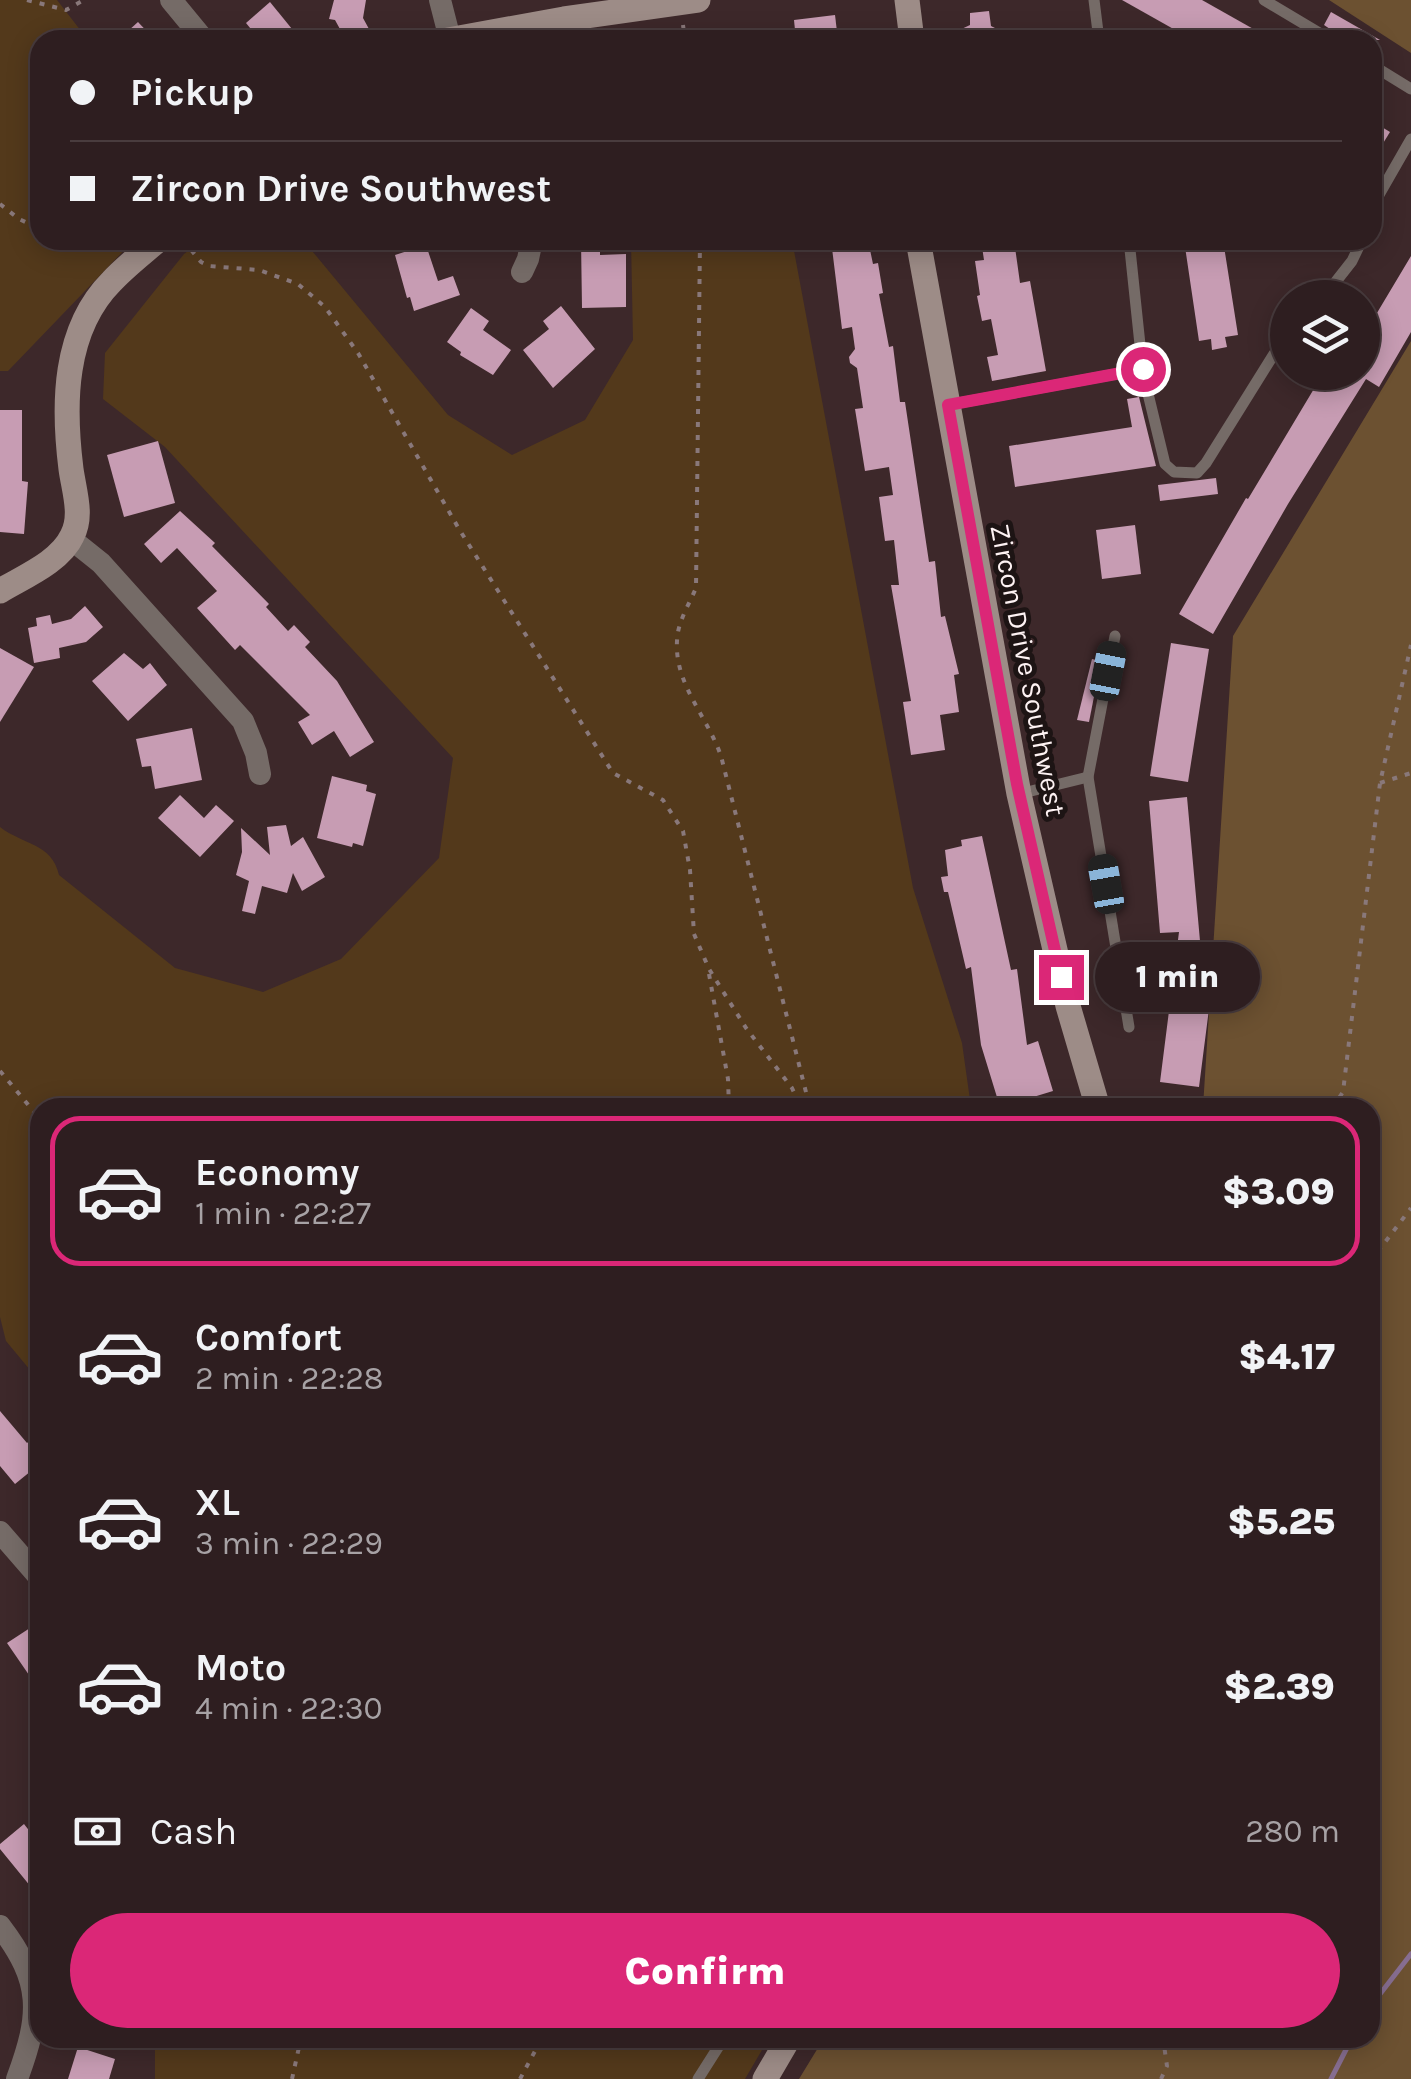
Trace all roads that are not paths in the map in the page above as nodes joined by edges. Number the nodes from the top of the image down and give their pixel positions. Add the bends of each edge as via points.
1 (172, 0) edge
2 (440, 0) edge
3 (698, 0) edge
4 (907, 0) edge
5 (1094, 0) edge
6 (1264, 0) edge
7 (196, 30) edge
8 (447, 30) edge
9 (536, 30) edge
10 (911, 30) edge
11 (1098, 30) edge
12 (1314, 30) edge
13 (1382, 71) edge
14 (1411, 89) edge
15 (1411, 139) edge
16 (1382, 190) edge
17 (147, 250) edge
18 (530, 250) edge
19 (920, 250) edge
20 (1130, 250) edge
21 (1357, 250) edge
22 (522, 272) dead end
23 (1337, 280) edge
24 (1270, 361) edge
25 (1143, 369) junction
26 (948, 405) junction
27 (71, 540) junction
28 (0, 592) edge
29 (1115, 636) dead end
30 (260, 774) dead end
31 (1088, 777) junction
32 (1019, 794) junction
33 (1129, 1027) dead end
34 (1095, 1098) edge
35 (0, 1532) edge
36 (30, 1566) edge
37 (0, 1926) edge
38 (30, 1977) edge
39 (30, 2039) edge
40 (718, 2048) edge
41 (784, 2048) edge
42 (17, 2079) edge
43 (698, 2079) edge
44 (765, 2079) edge

1 - 7 street
2 - 8 street
3 - 9 street
4 - 10 street
5 - 11 lane
6 - 12 lane
13 - 14 lane
15 - 16 lane
17 - 27 street via 109,283 76,345 66,388 79,521
18 - 22 street
19 - 26 street, Zircon Drive Southwest
20 - 25 lane
21 - 23 lane
24 - 25 lane via 1197,473 1174,472 1165,464
25 - 26 lane
26 - 32 street, Zircon Drive Southwest
27 - 28 street
27 - 30 street via 100,563 243,721
29 - 31 lane
31 - 32 lane
31 - 33 lane
32 - 34 street, Zircon Drive Southwest
35 - 36 street
37 - 38 street
39 - 42 street
40 - 43 lane
41 - 44 street

